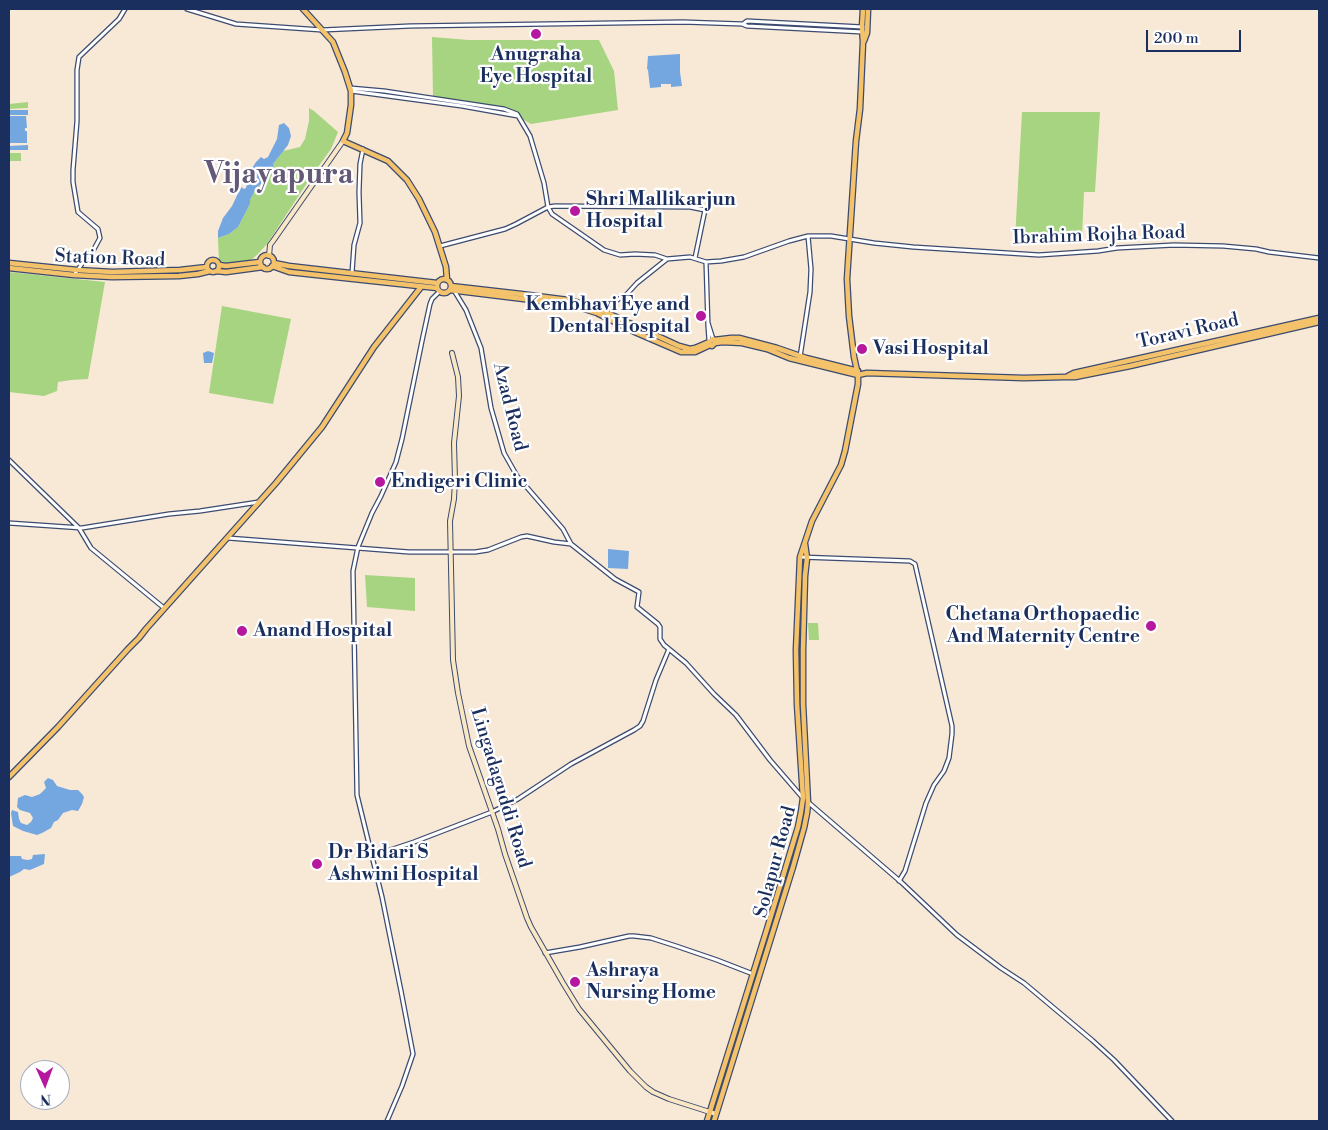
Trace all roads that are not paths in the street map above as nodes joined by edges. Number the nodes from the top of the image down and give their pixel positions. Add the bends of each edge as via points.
1 (125, 9) edge
2 (187, 9) edge
3 (304, 9) edge
4 (864, 9) edge
5 (868, 9) edge
6 (322, 30) junction
7 (865, 30) junction
8 (351, 90) junction
9 (343, 141) junction
10 (363, 149) junction
11 (548, 207) junction
12 (808, 236) junction
13 (850, 239) junction
14 (440, 246) junction
15 (269, 256) junction
16 (1319, 258) edge
17 (667, 259) junction
18 (695, 259) junction
19 (9, 262) edge
20 (260, 262) junction
21 (706, 262) junction
22 (219, 265) junction
23 (273, 265) junction
24 (263, 267) junction
25 (9, 268) edge
26 (208, 269) junction
27 (216, 271) junction
28 (76, 272) junction
29 (352, 274) junction
30 (447, 280) junction
31 (421, 287) junction
32 (438, 288) junction
33 (452, 290) junction
34 (599, 312) junction
35 (1319, 320) edge
36 (712, 342) junction
37 (452, 353) dead end
38 (800, 357) junction
39 (858, 373) junction
40 (9, 460) edge
41 (260, 502) junction
42 (9, 523) edge
43 (79, 528) junction
44 (228, 538) junction
45 (805, 542) junction
46 (571, 544) junction
47 (358, 548) junction
48 (450, 552) junction
49 (800, 558) junction
50 (807, 558) junction
51 (164, 608) junction
52 (669, 648) junction
53 (9, 777) edge
54 (802, 798) junction
55 (808, 803) junction
56 (492, 812) junction
57 (372, 856) junction
58 (899, 881) junction
59 (546, 953) junction
60 (754, 974) junction
61 (710, 1112) junction
62 (716, 1114) junction
63 (387, 1121) edge
64 (707, 1121) edge
65 (714, 1121) edge
66 (1172, 1121) edge

1 - 28 street via 119,19 79,57 73,182 78,212 98,230 100,238
2 - 6 street via 236,24
3 - 6 main road
4 - 7 main road
5 - 7 main road
6 - 7 street via 683,22
6 - 8 main road via 333,42
7 - 13 main road, Solapur Road
8 - 9 main road via 349,121
8 - 11 street via 504,109 517,114 530,136
9 - 10 main road
9 - 15 main road via 270,246
10 - 14 main road via 388,161 407,180
10 - 29 street via 360,223 354,245
11 - 14 street via 504,229
11 - 17 street via 552,214 604,250 620,255 655,255
11 - 18 street via 690,206 705,210
12 - 13 street, Ibrahim Rojha Road
12 - 21 street, Ibrahim Rojha Road via 744,257
12 - 38 street via 810,292
13 - 16 street, Ibrahim Rojha Road via 912,247 1039,255 1117,248 1223,246
13 - 39 main road, Solapur Road via 847,293
14 - 30 main road
15 - 20 main road
15 - 23 main road via 273,258
17 - 18 street via 690,256
17 - 34 street via 627,294
18 - 21 street
19 - 28 main road, Station Road
20 - 22 main road
20 - 24 main road
21 - 36 street via 708,323
22 - 26 main road via 211,260
22 - 27 main road
23 - 24 main road via 269,269
23 - 29 main road
23 - 31 main road via 289,272
24 - 27 main road
25 - 28 main road, Station Road
26 - 27 main road
26 - 28 main road, Station Road via 198,274 179,276 112,277
29 - 32 main road
30 - 32 main road via 441,280
30 - 33 main road
31 - 32 main road
31 - 41 main road via 374,347 322,427
32 - 33 main road via 445,293
32 - 47 street via 430,304 396,462
33 - 34 main road via 558,303
33 - 46 street, Azad Road via 466,310 481,348 491,408 504,453 522,482 563,529
34 - 36 main road via 680,352 695,352
35 - 39 main road, Toravi Road via 1075,377
36 - 38 main road via 739,338
36 - 39 main road via 742,343 789,358
37 - 48 main road, Lingadaguddi Road via 460,396 454,443
38 - 39 main road
39 - 45 main road, Solapur Road via 841,465 812,521
40 - 43 street
41 - 43 street
41 - 44 main road
42 - 43 street
43 - 51 street via 91,548
44 - 47 street
44 - 51 main road
45 - 49 main road, Solapur Road
45 - 50 main road, Solapur Road
46 - 48 street via 526,536 483,551
46 - 52 street via 615,579 639,592 637,607 658,624 662,642
47 - 48 street
47 - 57 street via 353,590 357,795
48 - 56 main road, Lingadaguddi Road via 453,660 458,693 469,746
49 - 50 street
49 - 54 main road, Solapur Road via 796,704
50 - 55 main road, Solapur Road via 802,650
50 - 58 street via 910,561 915,564 952,734 949,758 926,803
51 - 53 main road
52 - 54 street via 736,715
52 - 56 street via 640,726
54 - 55 street
54 - 60 main road, Solapur Road via 798,827
55 - 58 street
55 - 62 main road, Solapur Road via 793,866
56 - 57 street
56 - 59 main road, Lingadaguddi Road via 527,918
57 - 63 street via 413,1054
58 - 66 street via 957,936 1024,983 1092,1040
59 - 60 street via 634,936 670,944
59 - 61 main road, Lingadaguddi Road via 579,1009 646,1087 669,1099
60 - 61 main road, Solapur Road
61 - 62 main road, Lingadaguddi Road
61 - 64 main road, Solapur Road
62 - 65 main road, Solapur Road

